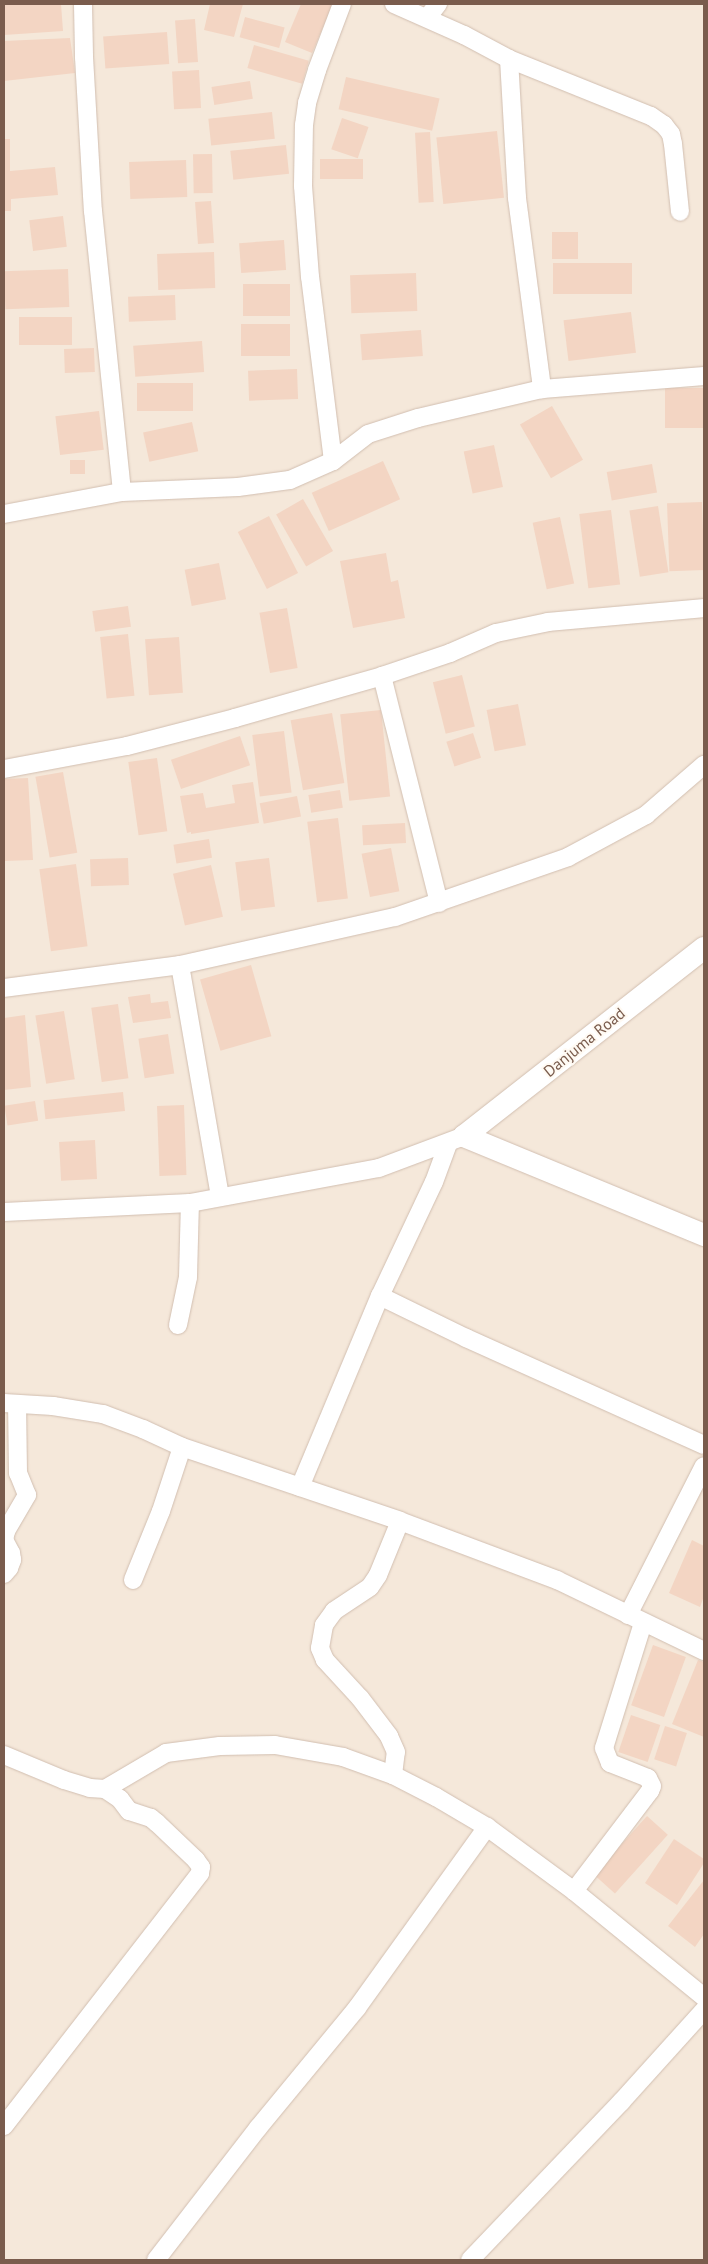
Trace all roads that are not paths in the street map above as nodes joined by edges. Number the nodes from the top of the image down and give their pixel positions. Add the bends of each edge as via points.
1 (83, 4) edge
2 (342, 4) edge
3 (394, 4) edge
4 (438, 4) edge
5 (427, 18) junction
6 (509, 59) junction
7 (680, 212) dead end
8 (704, 376) edge
9 (542, 389) junction
10 (333, 461) junction
11 (122, 492) junction
12 (4, 514) edge
13 (704, 608) edge
14 (382, 676) junction
15 (704, 765) edge
16 (4, 769) edge
17 (439, 903) junction
18 (704, 948) edge
19 (180, 965) junction
20 (4, 988) edge
21 (456, 1140) junction
22 (220, 1197) junction
23 (190, 1203) junction
24 (4, 1212) edge
25 (704, 1235) edge
26 (380, 1296) junction
27 (178, 1325) dead end
28 (10, 1403) edge
29 (704, 1445) edge
30 (182, 1447) junction
31 (704, 1466) edge
32 (300, 1487) junction
33 (400, 1521) junction
34 (4, 1574) edge
35 (133, 1580) dead end
36 (636, 1619) junction
37 (704, 1651) edge
38 (4, 1755) edge
39 (393, 1775) junction
40 (105, 1789) junction
41 (487, 1827) junction
42 (574, 1891) junction
43 (704, 1997) edge
44 (704, 2010) edge
45 (4, 2126) edge
46 (156, 2260) edge
47 (470, 2260) edge

1 - 11 street via 93,211
2 - 10 street via 317,70 304,125 310,277
3 - 5 street
4 - 5 street
5 - 6 street
6 - 7 street via 651,116 664,125 674,144
6 - 9 street via 518,198
8 - 9 street
9 - 10 street via 418,418 368,434
10 - 11 street via 290,480 238,487
11 - 12 street
13 - 14 street via 548,622 496,633
14 - 16 street via 127,746
14 - 17 street
15 - 17 street via 646,815 568,858
17 - 19 street via 395,917
18 - 21 street, Danjuma Road
19 - 20 street
19 - 22 street
21 - 22 street via 379,1168
21 - 25 street
21 - 26 street
22 - 23 street
23 - 24 street
23 - 27 street via 188,1277
26 - 29 street
26 - 32 street
28 - 30 street via 103,1414
28 - 34 street via 18,1473 27,1495 6,1531 4,1540 12,1560
30 - 32 street
30 - 35 street
31 - 36 street
32 - 33 street
33 - 36 street via 557,1580
33 - 39 street via 378,1575 370,1587 334,1611 324,1625 320,1648 325,1660 389,1736 396,1752
36 - 37 street
36 - 42 street via 604,1748 610,1763 648,1778 652,1786
38 - 40 street via 64,1780
39 - 40 street via 343,1757 275,1745 220,1746 166,1753
39 - 41 street
40 - 45 street via 120,1799 129,1811 157,1823 196,1860 201,1867 200,1873
41 - 42 street
41 - 46 street via 357,2008 258,2128
42 - 43 street
44 - 47 street

